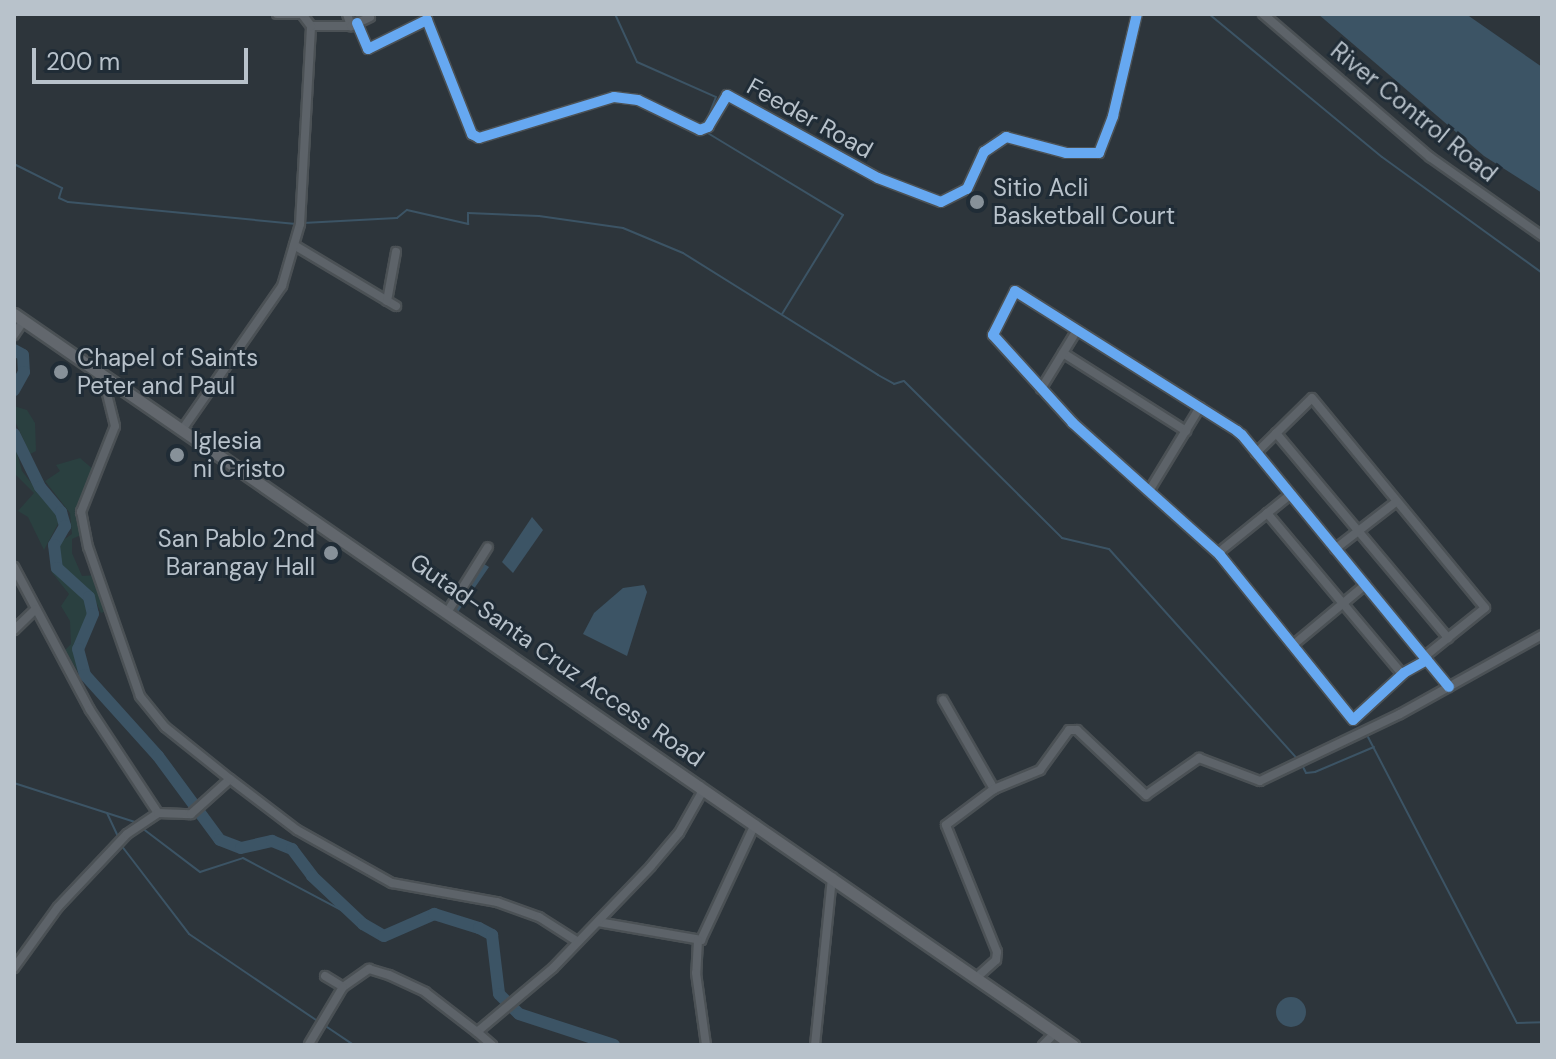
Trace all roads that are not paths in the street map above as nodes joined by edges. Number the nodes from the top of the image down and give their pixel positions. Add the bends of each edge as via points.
1 (277, 14) edge
2 (347, 14) edge
3 (437, 14) edge
4 (1137, 14) edge
5 (1263, 14) edge
6 (370, 17) dead end
7 (427, 20) junction
8 (354, 24) junction
9 (311, 26) junction
10 (1542, 236) edge
11 (294, 245) junction
12 (396, 252) dead end
13 (387, 301) junction
14 (396, 306) dead end
15 (19, 317) edge
16 (1077, 330) junction
17 (14, 335) edge
18 (1063, 353) junction
19 (101, 373) junction
20 (1041, 389) junction
21 (1200, 407) junction
22 (184, 427) junction
23 (1186, 431) junction
24 (1276, 433) junction
25 (1256, 453) junction
26 (1149, 491) junction
27 (1290, 495) junction
28 (1397, 501) junction
29 (1267, 513) junction
30 (1358, 531) junction
31 (488, 547) dead end
32 (1335, 549) junction
33 (1218, 553) junction
34 (14, 567) edge
35 (1365, 585) junction
36 (1343, 604) junction
37 (36, 609) junction
38 (448, 611) junction
39 (14, 630) edge
40 (1542, 635) edge
41 (1448, 638) junction
42 (1293, 645) junction
43 (1426, 658) junction
44 (1402, 674) junction
45 (1449, 687) junction
46 (943, 700) dead end
47 (230, 779) junction
48 (700, 785) junction
49 (994, 789) junction
50 (158, 813) junction
51 (755, 824) junction
52 (832, 877) junction
53 (598, 922) junction
54 (575, 940) junction
55 (698, 940) junction
56 (14, 968) edge
57 (325, 976) dead end
58 (976, 978) junction
59 (343, 987) junction
60 (479, 1031) junction
61 (1054, 1034) junction
62 (309, 1044) edge
63 (492, 1045) edge
64 (706, 1045) edge
65 (815, 1045) edge
66 (1043, 1045) edge
67 (1073, 1045) edge

1 - 9 street via 302,14
2 - 8 street
3 - 7 street
4 - 7 street, Feeder Road via 1099,153 1066,153 1006,137 984,152 967,189 941,202 878,178 727,95 708,127 700,130 638,100 614,97 479,138 472,134
5 - 10 street, River Control Road via 1430,157
6 - 8 street
7 - 8 street via 368,49
8 - 9 street
9 - 11 street
11 - 13 street
11 - 22 street via 282,286
12 - 13 street
13 - 14 street
15 - 17 street
15 - 19 main road, Gutad-Santa Cruz Access Road
16 - 18 street
16 - 20 street via 1015,291 993,335
16 - 21 street
18 - 20 street
18 - 23 street
19 - 22 main road, Gutad-Santa Cruz Access Road
19 - 47 street via 115,426 81,512 88,547 140,696 165,727
20 - 26 street
21 - 23 street
21 - 25 street via 1237,431
22 - 38 main road, Gutad-Santa Cruz Access Road
23 - 26 street
24 - 25 street
24 - 28 street via 1312,398
24 - 30 street
25 - 27 street
26 - 33 street
27 - 29 street
27 - 32 street
28 - 30 street
28 - 41 street via 1485,608
29 - 33 street
29 - 36 street
30 - 32 street
30 - 41 street
31 - 38 street
32 - 35 street
33 - 42 street
34 - 37 street
35 - 36 street
35 - 43 street
36 - 42 street
36 - 44 street
37 - 39 street
37 - 50 street via 90,710
38 - 48 main road, Gutad-Santa Cruz Access Road
40 - 45 street
41 - 43 street
42 - 44 street via 1353,720
43 - 44 street
43 - 45 street
45 - 49 street via 1260,781 1195,759 1146,795 1072,729 1040,770
46 - 49 street
47 - 50 street via 191,814
47 - 54 street via 297,830 392,883 497,902 539,917
48 - 51 main road, Gutad-Santa Cruz Access Road
48 - 53 street via 701,794 679,833
49 - 58 street via 946,825 997,952 996,960
50 - 56 street via 133,830 58,907
51 - 52 main road, Gutad-Santa Cruz Access Road
51 - 55 street
52 - 58 main road, Gutad-Santa Cruz Access Road
52 - 65 street
53 - 54 street
53 - 55 street
54 - 60 street via 553,968
55 - 64 street via 696,973
57 - 59 street
58 - 61 main road, Gutad-Santa Cruz Access Road
59 - 60 street via 369,969 389,975 425,992
59 - 62 street
60 - 63 street
61 - 66 street
61 - 67 main road, Gutad-Santa Cruz Access Road

